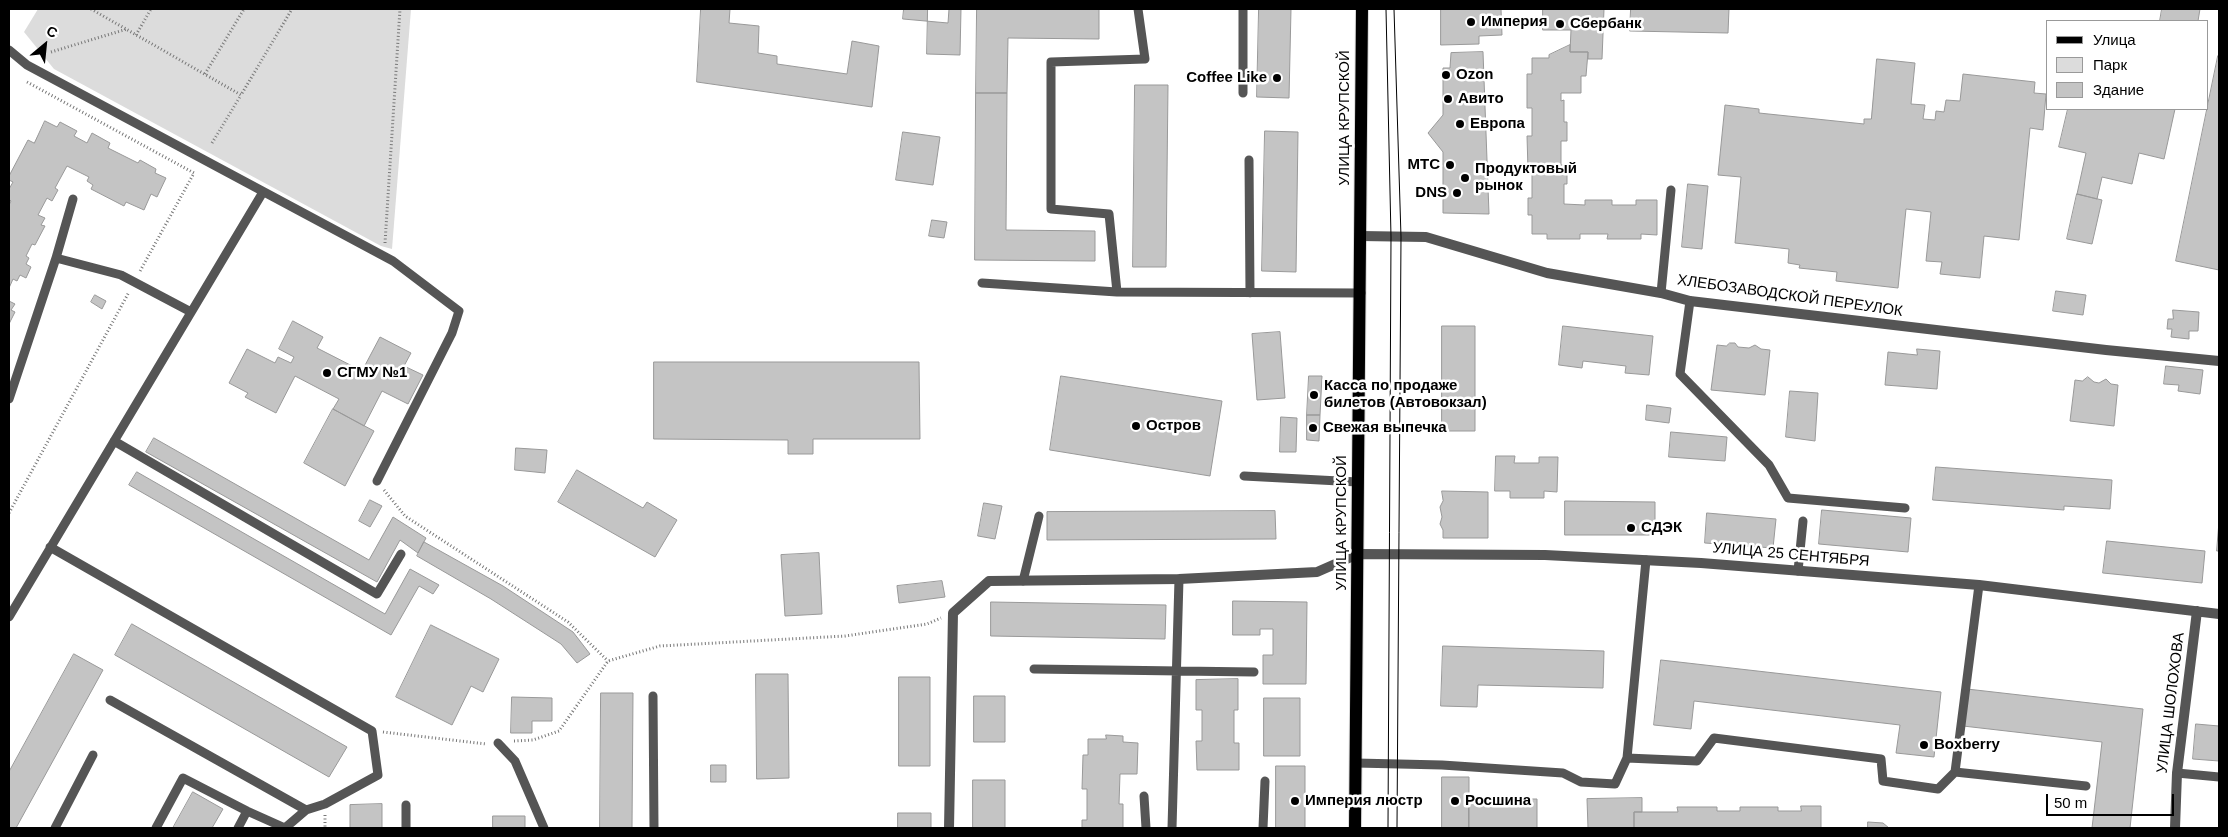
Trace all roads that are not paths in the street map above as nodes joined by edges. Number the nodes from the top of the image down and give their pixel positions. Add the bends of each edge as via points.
1 (1138, 9) edge
2 (1243, 9) edge
3 (1362, 9) edge
4 (9, 50) edge
5 (1243, 93) dead end
6 (1249, 160) dead end
7 (1671, 190) dead end
8 (263, 192) junction
9 (73, 200) dead end
10 (1361, 236) junction
11 (56, 258) junction
12 (982, 283) dead end
13 (1117, 292) junction
14 (1250, 293) junction
15 (1361, 293) junction
16 (1661, 293) junction
17 (1690, 301) junction
18 (191, 312) junction
19 (2219, 361) edge
20 (9, 399) edge
21 (114, 441) junction
22 (1244, 476) dead end
23 (377, 481) road end
24 (1358, 482) junction
25 (1905, 508) dead end
26 (1039, 516) dead end
27 (1803, 521) dead end
28 (50, 547) junction
29 (401, 554) dead end
30 (1358, 554) junction
31 (1646, 560) junction
32 (1798, 571) junction
33 (1179, 579) junction
34 (1023, 581) junction
35 (1979, 585) junction
36 (2197, 611) junction
37 (2219, 614) edge
38 (9, 617) edge
39 (1034, 669) dead end
40 (1178, 671) junction
41 (1254, 672) dead end
42 (652, 696) dead end
43 (110, 700) dead end
44 (498, 743) road end
45 (93, 755) dead end
46 (1627, 758) junction
47 (1356, 764) junction
48 (1955, 772) junction
49 (2177, 773) junction
50 (2219, 777) edge
51 (1265, 781) dead end
52 (2086, 786) dead end
53 (1144, 796) dead end
54 (406, 805) dead end
55 (306, 810) junction
56 (247, 812) junction
57 (54, 828) edge
58 (156, 828) edge
59 (238, 828) edge
60 (406, 828) edge
61 (544, 828) edge
62 (654, 828) edge
63 (949, 828) edge
64 (1146, 828) edge
65 (1172, 828) edge
66 (1263, 828) edge
67 (1355, 828) edge
68 (2176, 828) edge

1 - 13 lane via 1145,59 1051,62 1051,209 1109,214
2 - 5 lane
3 - 10 main road, УЛИЦА КРУПСКОЙ
4 - 8 lane via 27,65
6 - 14 lane
7 - 16 lane
8 - 18 lane
8 - 23 lane via 384,257 459,311 452,333
9 - 11 lane
10 - 15 main road, УЛИЦА КРУПСКОЙ
10 - 16 street, ХЛЕБОЗАВОДСКОЙ ПЕРЕУЛОК via 1426,237 1547,273
11 - 18 lane via 121,276
11 - 20 lane
12 - 13 lane
13 - 14 lane
14 - 15 lane
15 - 24 main road, УЛИЦА КРУПСКОЙ
16 - 17 street, ХЛЕБОЗАВОДСКОЙ ПЕРЕУЛОК
17 - 19 street, ХЛЕБОЗАВОДСКОЙ ПЕРЕУЛОК
17 - 25 lane via 1680,374 1769,465 1788,498
18 - 21 lane
21 - 28 lane
21 - 29 lane via 377,594
22 - 24 lane
24 - 30 main road, УЛИЦА КРУПСКОЙ
26 - 34 lane
27 - 32 lane
28 - 38 lane
28 - 55 lane via 372,731 378,776 325,804
30 - 31 street, УЛИЦА 25 СЕНТЯБРЯ via 1545,555
30 - 33 street via 1318,572
30 - 47 main road, УЛИЦА КРУПСКОЙ
31 - 32 street, УЛИЦА 25 СЕНТЯБРЯ
31 - 46 lane
32 - 35 street, УЛИЦА 25 СЕНТЯБРЯ
33 - 34 street
33 - 40 lane
34 - 63 street via 989,581 953,613
35 - 36 street, УЛИЦА 25 СЕНТЯБРЯ
35 - 48 lane
36 - 37 street, УЛИЦА 25 СЕНТЯБРЯ
36 - 49 street, УЛИЦА ШОЛОХОВА
39 - 40 lane
40 - 41 lane
40 - 65 lane
42 - 62 lane
43 - 55 lane
44 - 61 lane via 515,761
45 - 57 lane
46 - 47 lane via 1615,784 1581,782 1554,772
46 - 48 lane via 1696,761 1714,738 1881,759 1883,781 1938,789
47 - 67 main road, УЛИЦА КРУПСКОЙ
48 - 52 lane
49 - 50 lane
49 - 68 street, УЛИЦА ШОЛОХОВА
51 - 66 lane
53 - 64 lane
54 - 60 lane
55 - 56 lane via 285,828
56 - 58 lane via 183,778
56 - 59 lane

